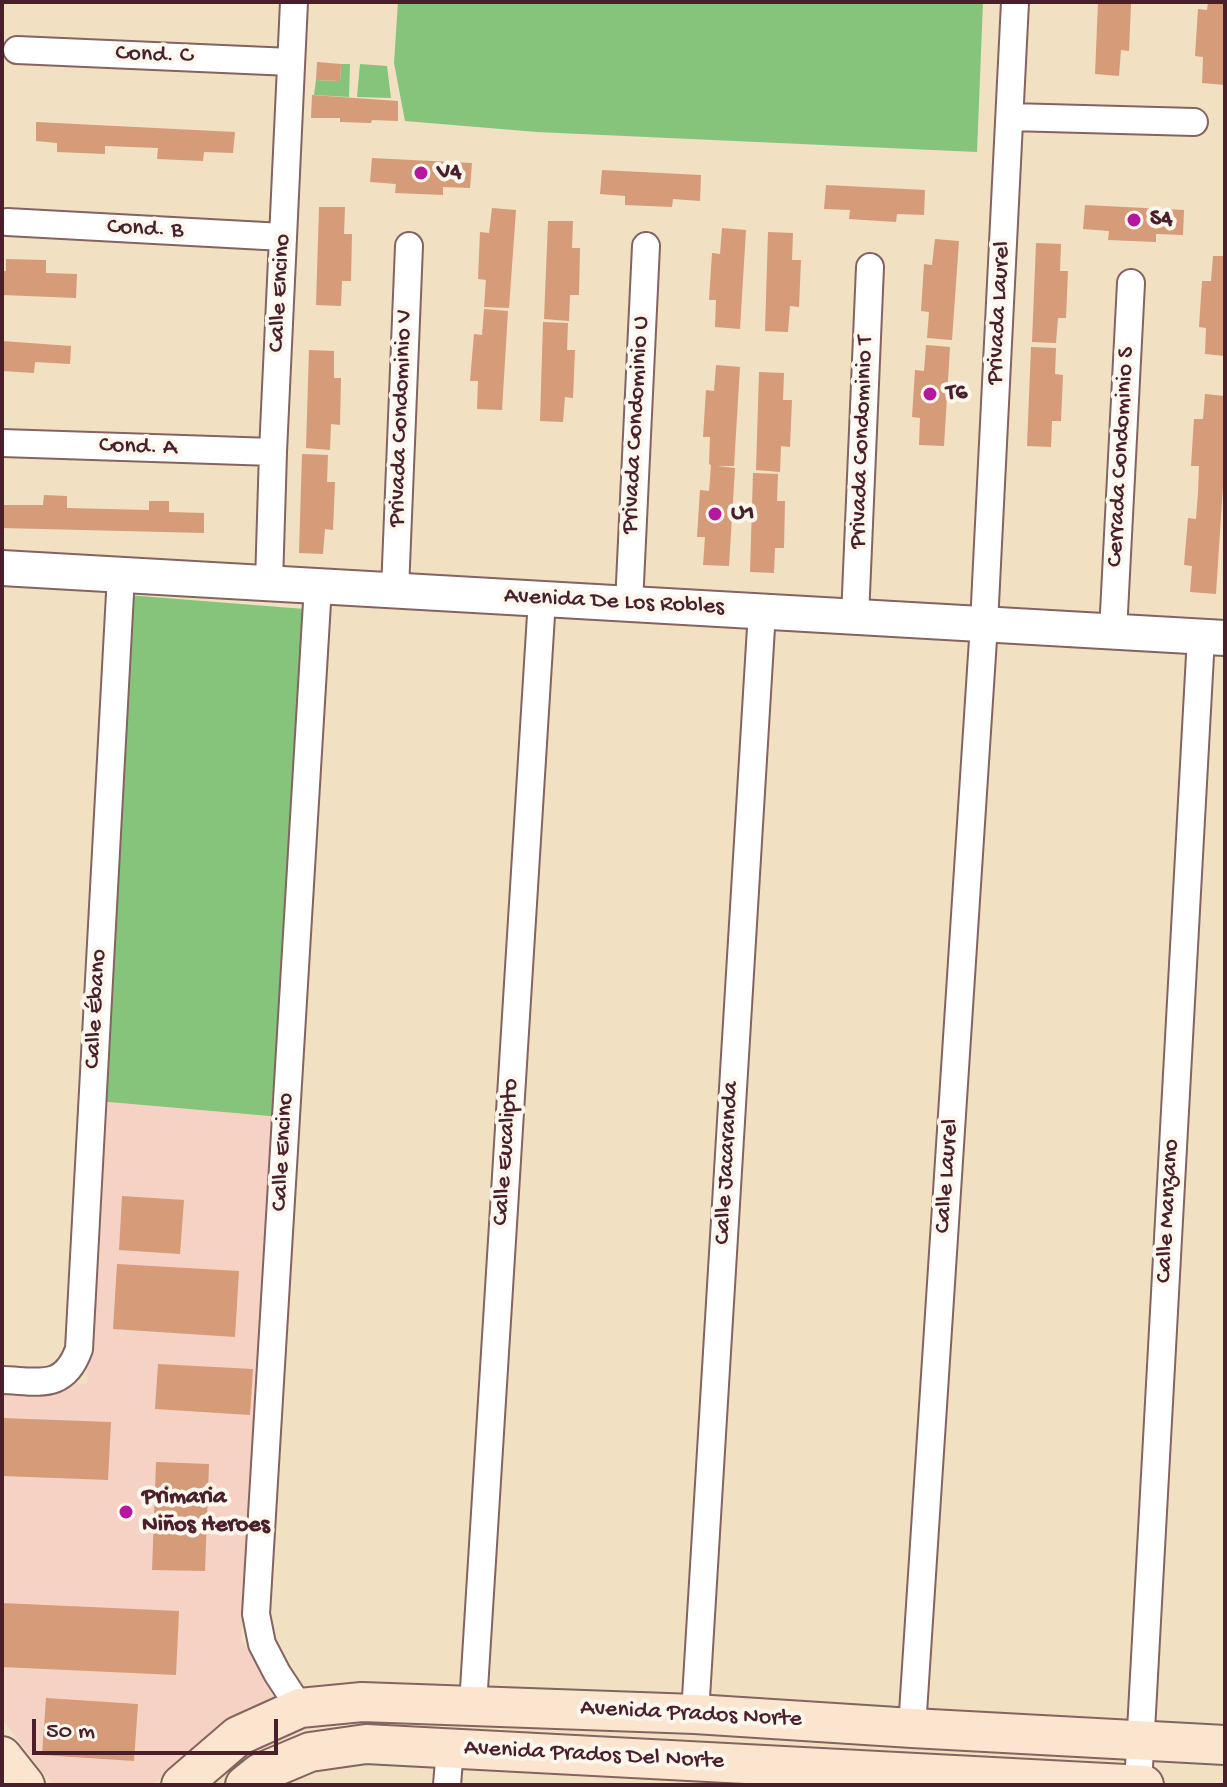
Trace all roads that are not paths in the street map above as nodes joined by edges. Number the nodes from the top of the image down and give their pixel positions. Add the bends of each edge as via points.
1 (294, 2) edge
2 (1015, 2) edge
3 (17, 50) dead end
4 (291, 62) junction
5 (1010, 117) junction
6 (1194, 122) dead end
7 (7, 222) dead end
8 (283, 237) junction
9 (409, 246) dead end
10 (646, 246) dead end
11 (870, 267) dead end
12 (1131, 283) dead end
13 (2, 443) edge
14 (273, 452) junction
15 (2, 568) edge
16 (121, 575) junction
17 (269, 583) junction
18 (318, 586) junction
19 (395, 590) junction
20 (542, 599) junction
21 (629, 604) junction
22 (762, 611) junction
23 (855, 617) junction
24 (984, 624) junction
25 (1113, 632) junction
26 (1213, 637) edge
27 (2, 1380) edge
28 (473, 1705) junction
29 (300, 1708) junction
30 (695, 1714) junction
31 (912, 1728) junction
32 (1139, 1740) junction
33 (1225, 1745) edge
34 (2, 1756) edge
35 (448, 1767) edge
36 (25, 1785) edge
37 (181, 1785) edge
38 (245, 1785) edge
39 (1138, 1785) edge
40 (1144, 1785) edge

1 - 4 street, Calle Encino
2 - 5 street, Privada Laurel
3 - 4 street, Cond. C
4 - 8 street, Calle Encino
5 - 6 street
5 - 24 street, Privada Laurel
7 - 8 street, Cond. B
8 - 14 street, Calle Encino
9 - 19 street, Privada Condominio V
10 - 21 street, Privada Condominio U
11 - 23 street, Privada Condominio T
12 - 25 street, Cerrada Condominio S
13 - 14 street, Cond. A
14 - 17 street, Calle Encino
15 - 16 street, Avenida De Los Robles
16 - 17 street, Avenida De Los Robles
16 - 27 street, Calle Ébano via 79,1349 73,1366 60,1377
17 - 18 street, Avenida De Los Robles
18 - 19 street, Avenida De Los Robles
18 - 29 street, Calle Encino via 256,1614 262,1644
19 - 20 street, Avenida De Los Robles
20 - 21 street, Avenida De Los Robles
20 - 28 street, Calle Eucalipto
21 - 22 street, Avenida De Los Robles
22 - 23 street, Avenida De Los Robles
22 - 30 street, Calle Jacaranda
23 - 24 street, Avenida De Los Robles
24 - 25 street, Avenida De Los Robles
24 - 31 street, Calle Laurel
25 - 26 street, Avenida De Los Robles
26 - 32 street, Calle Manzano
28 - 29 main road, Avenida Prados Norte via 362,1702
28 - 30 main road, Avenida Prados Norte
29 - 37 main road, Avenida Prados Norte via 238,1736
30 - 31 main road, Avenida Prados Norte
31 - 32 main road, Avenida Prados Norte
32 - 33 main road, Avenida Prados Norte
32 - 39 street, Calle Manzano
34 - 36 main road
35 - 38 main road, Avenida Prados Del Norte via 366,1744 310,1752
35 - 39 main road, Avenida Prados Del Norte
39 - 40 main road, Avenida Prados Del Norte

